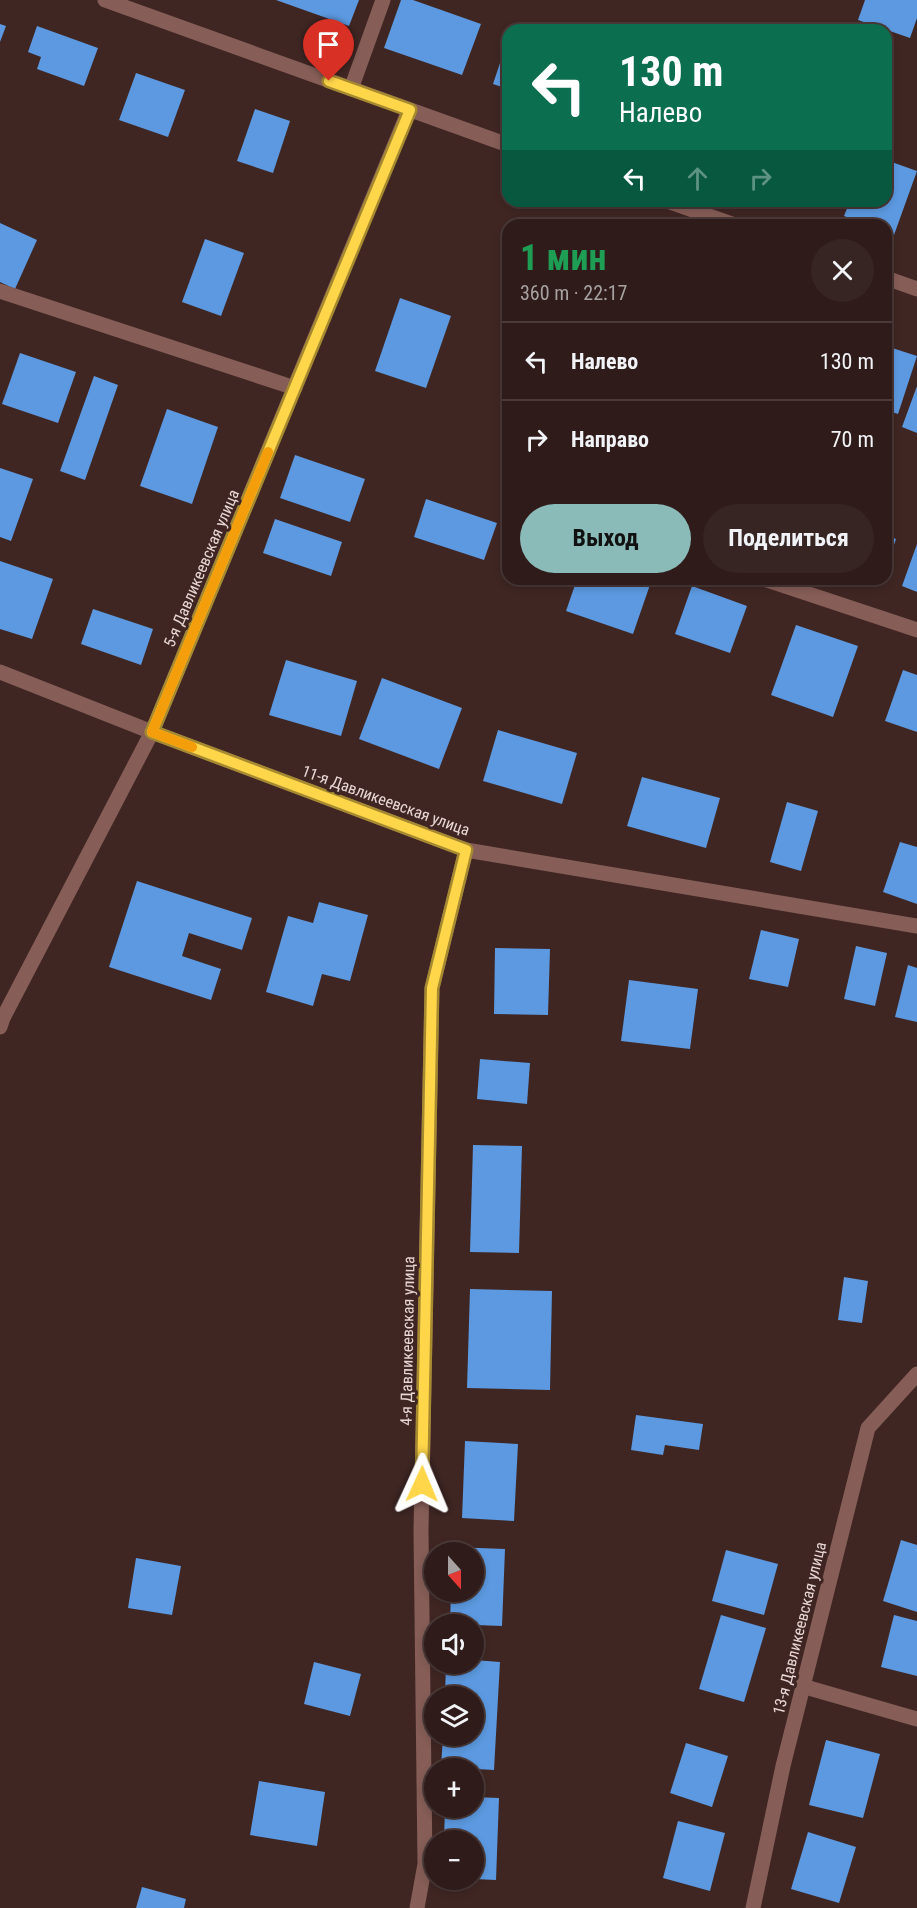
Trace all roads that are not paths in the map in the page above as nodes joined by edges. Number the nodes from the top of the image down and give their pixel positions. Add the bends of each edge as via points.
1 (105, 0) edge
2 (382, 0) edge
3 (351, 89) junction
4 (410, 110) junction
5 (502, 143) edge
6 (684, 207) edge
7 (718, 219) edge
8 (892, 280) edge
9 (917, 289) edge
10 (0, 291) edge
11 (295, 388) junction
12 (782, 585) edge
13 (917, 630) edge
14 (0, 672) edge
15 (152, 732) junction
16 (466, 850) junction
17 (917, 926) edge
18 (0, 1027) edge
19 (917, 1374) edge
20 (802, 1686) junction
21 (917, 1719) edge
22 (417, 1908) edge
23 (753, 1908) edge

1 - 3 street
2 - 3 street
3 - 4 street
4 - 5 street
4 - 11 street, 5-я Давликеевская улица
6 - 7 street
8 - 9 street
10 - 11 street
11 - 15 street, 5-я Давликеевская улица
12 - 13 street
14 - 15 street, 11-я Давликеевская улица
15 - 16 street, 11-я Давликеевская улица
15 - 18 street, 5-я Давликеевская улица
16 - 17 street, 11-я Давликеевская улица
16 - 22 street, 4-я Давликеевская улица via 432,988 421,1531 424,1864
19 - 20 street, 13-я Давликеевская улица via 868,1428
20 - 21 street
20 - 23 street, 13-я Давликеевская улица

